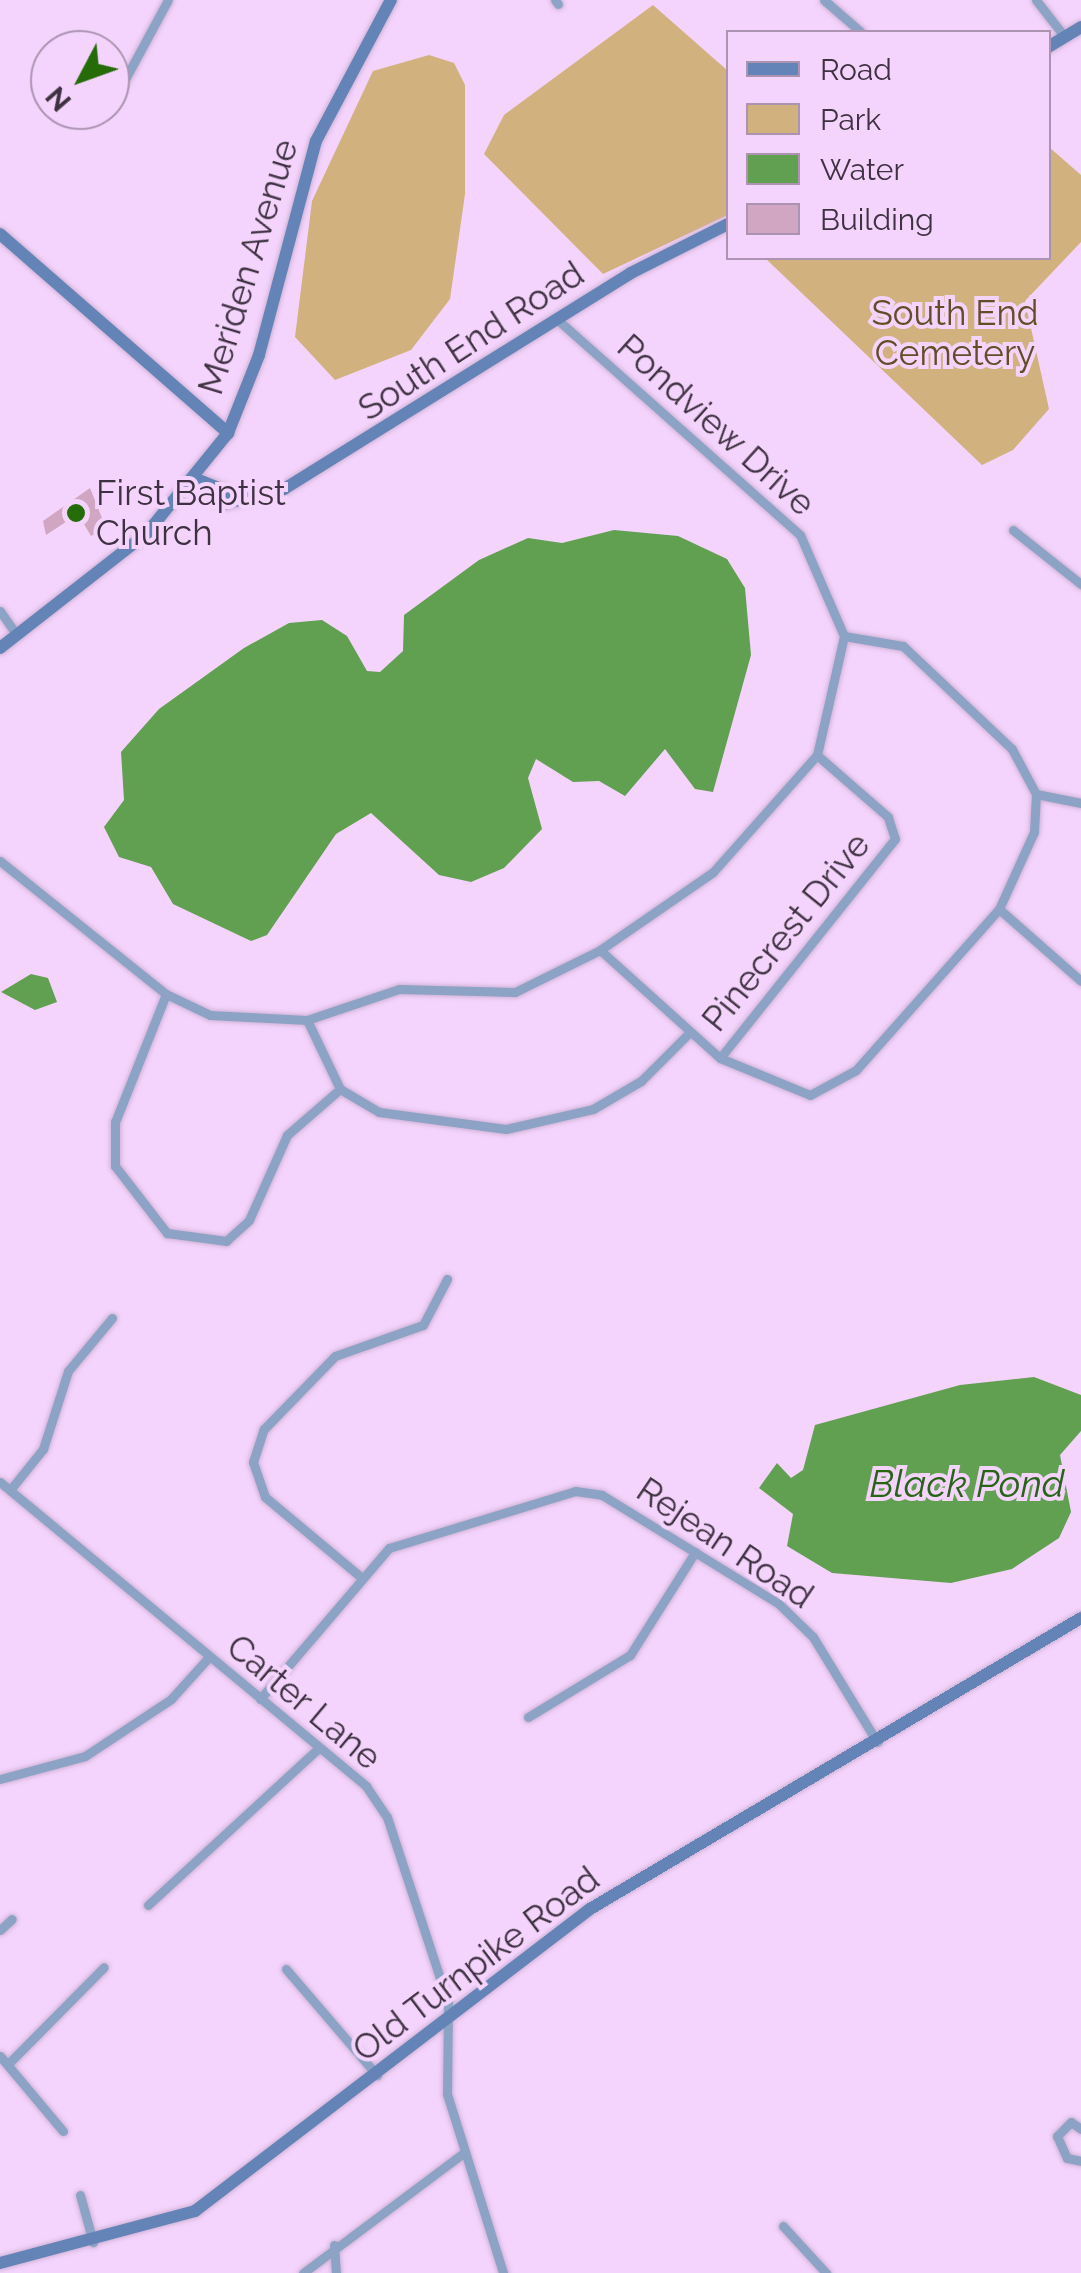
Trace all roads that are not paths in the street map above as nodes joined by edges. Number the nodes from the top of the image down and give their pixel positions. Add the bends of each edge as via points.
1 (168, 0) edge
2 (391, 0) edge
3 (824, 0) edge
4 (1036, 0) edge
5 (1081, 28) edge
6 (859, 30) edge
7 (1064, 36) junction
8 (1051, 45) edge
9 (130, 70) edge
10 (726, 225) edge
11 (0, 234) edge
12 (556, 318) junction
13 (228, 433) junction
14 (196, 479) junction
15 (1013, 530) dead end
16 (1081, 584) edge
17 (0, 611) edge
18 (17, 634) junction
19 (844, 636) junction
20 (0, 648) edge
21 (817, 755) junction
22 (1036, 794) junction
23 (1081, 803) edge
24 (1, 863) edge
25 (1000, 909) junction
26 (600, 950) junction
27 (1081, 981) edge
28 (166, 994) junction
29 (307, 1020) junction
30 (688, 1035) junction
31 (720, 1058) junction
32 (340, 1089) junction
33 (447, 1279) dead end
34 (112, 1318) dead end
35 (0, 1482) edge
36 (10, 1490) junction
37 (695, 1552) junction
38 (362, 1578) junction
39 (1081, 1618) edge
40 (209, 1657) junction
41 (260, 1699) junction
42 (528, 1717) dead end
43 (877, 1742) junction
44 (319, 1748) junction
45 (0, 1780) edge
46 (148, 1905) dead end
47 (12, 1919) dead end
48 (0, 1930) edge
49 (104, 1967) dead end
50 (286, 1969) dead end
51 (449, 2020) junction
52 (4, 2060) edge
53 (377, 2075) junction
54 (1081, 2129) edge
55 (64, 2131) dead end
56 (465, 2152) junction
57 (1081, 2161) edge
58 (80, 2195) dead end
59 (783, 2226) dead end
60 (93, 2242) junction
61 (334, 2246) junction
62 (0, 2263) edge
63 (303, 2273) edge
64 (336, 2273) edge
65 (503, 2273) edge
66 (826, 2273) edge

1 - 9 street
2 - 13 main road, Meriden Avenue via 316,141 259,355
3 - 6 street
4 - 7 street
5 - 7 main road
7 - 8 main road
10 - 12 main road, South End Road
11 - 13 main road
12 - 14 main road, South End Road via 357,452 244,498
12 - 19 street, Pondview Drive via 800,535
13 - 14 main road, Meriden Avenue
14 - 18 main road, Meriden Avenue via 147,533
15 - 16 street
17 - 18 street
18 - 20 main road, Meriden Avenue
19 - 21 street
19 - 22 street via 903,646 996,730
21 - 26 street via 713,872
21 - 31 street, Pinecrest Drive via 888,817 896,839
22 - 23 street
22 - 25 street via 1026,860
24 - 28 street
25 - 27 street
25 - 31 street via 856,1070 825,1093 794,1094
26 - 29 street via 515,992 399,989
26 - 30 street
28 - 29 street via 210,1015
28 - 32 street via 115,1122 115,1166 167,1233 226,1241 249,1220 287,1135
29 - 32 street
30 - 31 street
30 - 32 street via 630,1088 556,1122 436,1123 378,1112
33 - 38 street via 423,1325 335,1356 264,1429 253,1462 266,1496
34 - 36 street via 68,1371 43,1449
35 - 36 street, Carter Lane
36 - 40 street, Carter Lane
37 - 38 street, Rejean Road via 602,1495 574,1491 414,1536 388,1548
37 - 42 street via 630,1654
37 - 43 street, Rejean Road via 779,1604 813,1637
38 - 41 street, Rejean Road
39 - 43 main road, Old Turnpike Road
40 - 41 street, Carter Lane
40 - 45 street via 171,1699 85,1756
41 - 44 street, Carter Lane
43 - 51 main road, Old Turnpike Road via 590,1910
44 - 46 street
44 - 51 street, Carter Lane via 387,1817
47 - 48 street
49 - 52 street
50 - 53 street
51 - 53 main road, Old Turnpike Road
51 - 56 street, Carter Lane via 444,2073
52 - 55 street
53 - 60 main road, Old Turnpike Road via 196,2211
54 - 57 street via 1070,2122 1057,2136 1067,2158
56 - 61 street
56 - 65 street, Carter Lane
58 - 60 street
59 - 66 street
60 - 62 main road, Old Turnpike Road
61 - 63 street
61 - 64 street

